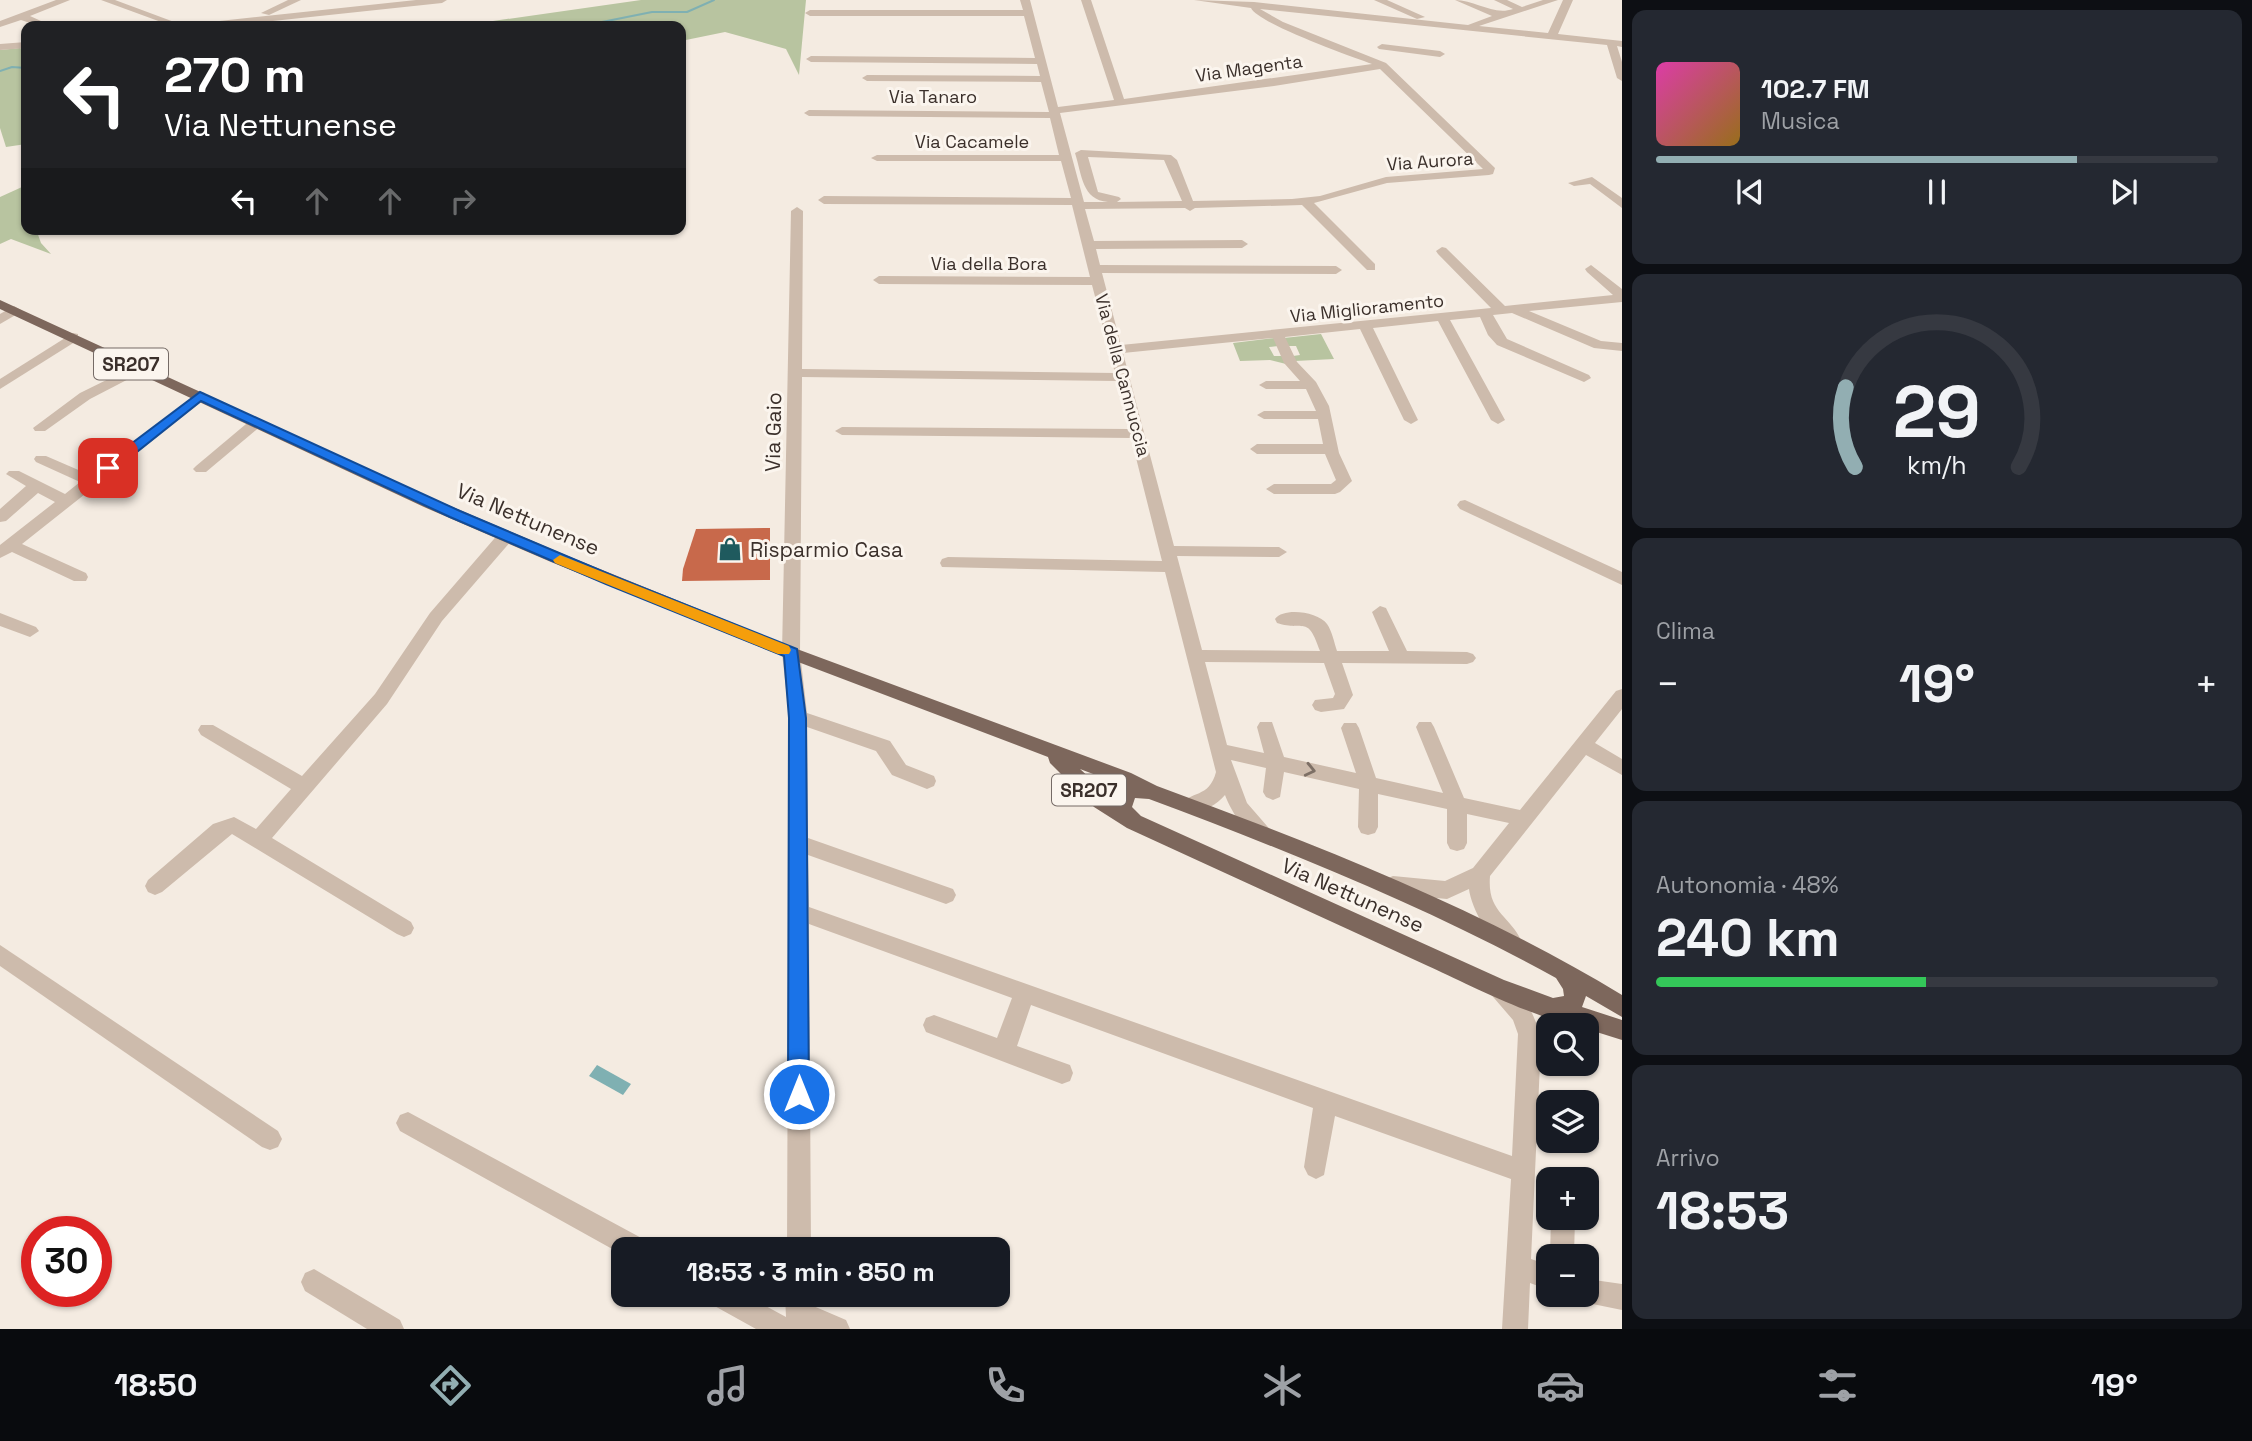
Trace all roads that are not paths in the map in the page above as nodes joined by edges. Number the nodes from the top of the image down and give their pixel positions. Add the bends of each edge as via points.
1 (22, 0) edge
2 (65, 0) edge
3 (106, 0) edge
4 (270, 0) edge
5 (296, 0) edge
6 (439, 0) edge
7 (1025, 0) edge
8 (1086, 0) edge
9 (1199, 0) edge
10 (1301, 0) edge
11 (1379, 0) edge
12 (1460, 0) edge
13 (1499, 0) edge
14 (1553, 0) edge
15 (1568, 0) edge
16 (1255, 3) edge
17 (285, 5) junction
18 (44, 8) junction
19 (1522, 10) junction
20 (810, 13) dead end
21 (1028, 13) junction
22 (1331, 14) junction
23 (20, 16) junction
24 (1501, 16) junction
25 (34, 21) edge
26 (166, 21) edge
27 (246, 21) joint
28 (0, 23) edge
29 (1436, 24) junction
30 (1466, 27) junction
31 (1382, 33) junction
32 (1552, 36) junction
33 (1617, 43) edge
34 (21, 45) edge
35 (0, 47) edge
36 (1440, 54) dead end
37 (811, 59) dead end
38 (1041, 61) junction
39 (1382, 65) junction
40 (867, 78) dead end
41 (1622, 78) edge
42 (1046, 79) junction
43 (1119, 102) junction
44 (809, 113) dead end
45 (1055, 113) junction
46 (877, 158) dead end
47 (1067, 158) junction
48 (1574, 183) dead end
49 (824, 200) dead end
50 (1306, 202) junction
51 (1078, 204) junction
52 (1189, 204) junction
53 (1622, 207) edge
54 (1606, 210) dead end
55 (797, 211) dead end
56 (1211, 244) junction
57 (1089, 245) junction
58 (1442, 251) dead end
59 (1371, 267) dead end
60 (1591, 269) dead end
61 (1222, 270) junction
62 (1265, 270) junction
63 (1336, 270) dead end
64 (1097, 275) junction
65 (879, 280) dead end
66 (1279, 287) dead end
67 (1622, 297) edge
68 (0, 304) edge
69 (14, 310) junction
70 (1508, 310) junction
71 (1485, 313) junction
72 (1442, 317) junction
73 (0, 320) edge
74 (1365, 326) junction
75 (1278, 335) junction
76 (73, 337) junction
77 (1622, 347) edge
78 (1116, 350) junction
79 (139, 368) junction
80 (795, 373) junction
81 (1124, 377) junction
82 (1584, 378) dead end
83 (0, 385) edge
84 (1266, 385) dead end
85 (1311, 386) junction
86 (200, 396) junction
87 (1264, 415) dead end
88 (1322, 415) junction
89 (1412, 420) dead end
90 (1498, 420) dead end
91 (257, 422) junction
92 (40, 428) dead end
93 (842, 430) dead end
94 (1139, 434) junction
95 (1258, 449) dead end
96 (1331, 449) junction
97 (41, 459) dead end
98 (201, 470) dead end
99 (14, 474) dead end
100 (91, 481) junction
101 (37, 485) junction
102 (1273, 489) dead end
103 (66, 501) junction
104 (1465, 505) dead end
105 (0, 517) edge
106 (506, 536) junction
107 (5, 549) edge
108 (1279, 552) dead end
109 (1171, 559) junction
110 (948, 563) dead end
111 (80, 577) dead end
112 (1622, 579) edge
113 (1380, 612) dead end
114 (0, 619) edge
115 (1283, 619) dead end
116 (30, 631) dead end
117 (791, 653) junction
118 (1196, 656) junction
119 (1331, 657) junction
120 (1401, 658) junction
121 (1467, 658) dead end
122 (1321, 705) dead end
123 (1618, 707) edge
124 (798, 718) junction
125 (1266, 727) dead end
126 (1425, 727) dead end
127 (1350, 728) dead end
128 (207, 730) dead end
129 (1583, 744) junction
130 (1219, 750) junction
131 (1049, 751) junction
132 (1276, 763) junction
133 (1622, 768) edge
134 (1225, 772) junction
135 (928, 781) dead end
136 (1369, 784) junction
137 (304, 787) junction
138 (1150, 791) junction
139 (1273, 792) dead end
140 (1457, 804) junction
141 (1190, 806) junction
142 (1524, 820) junction
143 (1134, 822) junction
144 (1368, 827) dead end
145 (1264, 834) junction
146 (259, 839) junction
147 (799, 843) junction
148 (1457, 843) dead end
149 (1480, 874) junction
150 (1390, 885) junction
151 (155, 886) dead end
152 (946, 895) dead end
153 (799, 912) junction
154 (404, 928) dead end
155 (1512, 942) junction
156 (0, 954) edge
157 (1553, 964) junction
158 (1463, 972) junction
159 (1026, 993) junction
160 (1551, 1007) junction
161 (1622, 1007) edge
162 (934, 1025) dead end
163 (1622, 1030) edge
164 (1530, 1042) junction
165 (1004, 1051) junction
166 (1062, 1073) dead end
167 (1326, 1101) junction
168 (408, 1123) dead end
169 (270, 1139) dead end
170 (1316, 1167) dead end
171 (1522, 1172) junction
172 (614, 1237) edge
173 (799, 1237) edge
174 (1518, 1266) junction
175 (1536, 1273) edge
176 (314, 1282) dead end
177 (1599, 1294) edge
178 (1622, 1297) edge
179 (763, 1307) edge
180 (795, 1316) edge
181 (391, 1329) edge
182 (837, 1329) edge
183 (1515, 1329) edge

1 - 18 street
2 - 18 street
3 - 26 street
4 - 17 street
5 - 17 street
6 - 27 street
7 - 21 street, Via della Cannuccia
8 - 43 street
9 - 16 street
10 - 22 street
11 - 29 street
12 - 24 street
13 - 19 street
14 - 19 street
15 - 32 street
16 - 22 street
16 - 39 street, Via Aurora via 1257,12 1283,26
17 - 27 street
18 - 23 street
19 - 24 street
20 - 21 street
21 - 38 street, Via della Cannuccia
22 - 31 street
23 - 25 street
23 - 28 street
24 - 30 street
29 - 30 street
29 - 31 street
30 - 32 street
31 - 36 street
31 - 39 street
32 - 33 street
33 - 41 street
34 - 35 street
37 - 38 street
38 - 42 street, Via della Cannuccia
39 - 43 street, Via Magenta
39 - 50 street, Via Aurora via 1490,171 1380,181
40 - 42 street
42 - 45 street, Via della Cannuccia
43 - 45 street, Via Magenta
44 - 45 street, Via Tanaro
45 - 47 street, Via della Cannuccia
46 - 47 street, Via Cacamele
47 - 51 street, Via della Cannuccia
48 - 53 street via 1590,179
49 - 51 street, Via Aurora
50 - 52 street, Via Aurora
50 - 59 street
51 - 52 street, Via Aurora
51 - 57 street, Via della Cannuccia
52 - 52 street via 1096,197 1080,154 1167,157
53 - 54 street
55 - 80 street, Via Gaio
56 - 57 street
56 - 61 street
56 - 62 street via 1245,245
57 - 64 street, Via della Cannuccia
58 - 70 street
60 - 67 street
61 - 62 street, Via della Bora
61 - 64 street, Via della Bora
62 - 63 street, Via della Bora
62 - 66 street
64 - 65 street, Via della Bora
64 - 78 street, Via della Cannuccia
67 - 70 street, Via Miglioramento
68 - 69 main road, Via Nettunense / SR207
69 - 73 street
69 - 76 main road, Via Nettunense / SR207
70 - 71 street, Via Miglioramento
70 - 77 street via 1599,345
71 - 72 street, Via Miglioramento
71 - 82 street via 1502,342
72 - 74 street, Via Miglioramento
72 - 90 street
74 - 75 street, Via Miglioramento
74 - 89 street
75 - 78 street, Via Miglioramento
75 - 85 street via 1293,366
76 - 79 main road, Via Nettunense / SR207
76 - 83 street
78 - 81 street, Via della Cannuccia
79 - 86 main road, Via Nettunense / SR207
79 - 92 street via 85,396
80 - 81 street
80 - 117 street, Via Gaio
81 - 94 street, Via della Cannuccia
84 - 85 street
85 - 88 street
86 - 91 main road, Via Nettunense / SR207
86 - 100 street
87 - 88 street
88 - 96 street
91 - 98 street
91 - 106 main road, Via Nettunense / SR207
93 - 94 street
94 - 109 street, Via della Cannuccia
95 - 96 street
96 - 102 street via 1344,479 1340,487
97 - 100 street
99 - 101 street
100 - 103 street
101 - 103 street
101 - 105 street
103 - 107 street
104 - 112 street
106 - 117 main road, Via Nettunense / SR207
106 - 137 street via 436,617 381,699
107 - 111 street
108 - 109 street
109 - 110 street
109 - 118 street, Via della Cannuccia
113 - 120 street
114 - 116 street
115 - 119 street via 1317,623
117 - 124 street, Via Gaio
117 - 131 main road, Via Nettunense / SR207
118 - 119 street
118 - 130 street, Via della Cannuccia
119 - 120 street
119 - 122 street via 1344,698 1338,704
120 - 121 street
123 - 129 street
124 - 135 street via 878,744 898,770
124 - 147 street, Via Gaio
125 - 132 street
126 - 140 street
127 - 136 street
128 - 137 street
129 - 133 street
129 - 142 street
130 - 132 street
130 - 134 street, Via della Cannuccia
131 - 138 main road, Via Nettunense / SR207
131 - 143 main road, Via Nettunense / SR207 via 1101,802
132 -> 136 street
132 - 139 street
134 - 141 street via 1218,793
134 - 145 street, Via della Cannuccia via 1241,811
136 - 140 street
136 - 144 street
137 - 146 street
138 - 141 main road, Via Nettunense
138 - 143 main road, SR207 via 1132,790 1122,798 1124,812
140 - 142 street
140 - 148 street
141 - 145 main road, Via Nettunense
142 - 149 street
143 - 158 main road, Via Nettunense
145 - 150 main road, Via Nettunense
146 - 151 street via 237,826 225,827
146 - 154 street
147 - 152 street
147 - 153 street, Via Gaio
149 - 150 street via 1447,890
149 - 155 street via 1482,907
150 - 155 main road, Via Nettunense
153 - 159 street
153 - 173 street, Via Gaio
155 - 157 main road, Via Nettunense
156 - 169 street
157 - 160 main road, Via Nettunense via 1569,977 1576,996 1569,1006
157 - 161 main road, Via Nettunense
158 - 160 main road, Via Nettunense
158 - 164 street via 1512,1001 1526,1022
159 - 165 street
159 - 167 street
160 - 163 main road, Via Nettunense
160 - 164 street via 1536,1021
162 - 165 street
164 - 171 street
165 - 166 street
167 - 170 street
167 - 171 street
168 - 172 street
171 - 174 street
174 - 175 street
174 - 183 street
176 - 181 street
177 - 178 street
179 - 180 street
180 - 182 street

